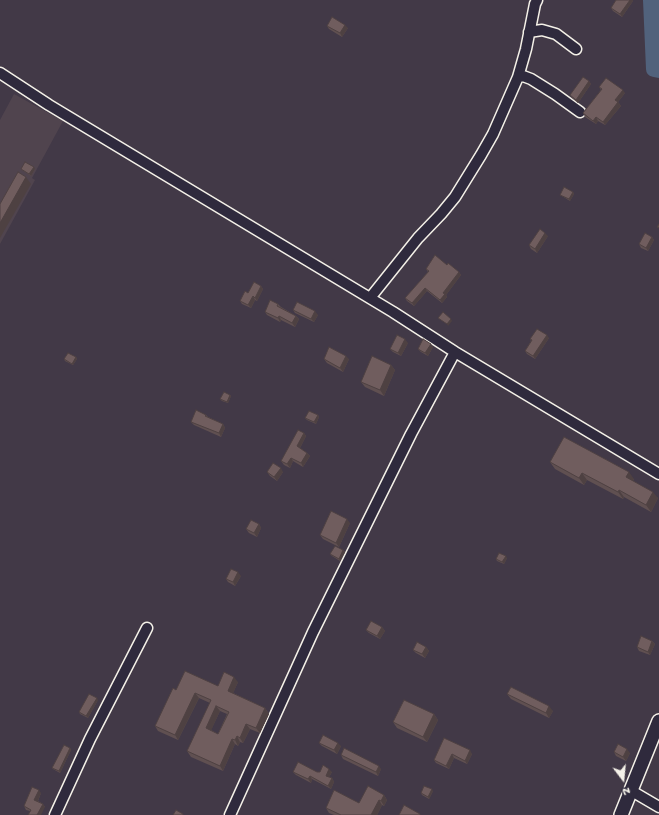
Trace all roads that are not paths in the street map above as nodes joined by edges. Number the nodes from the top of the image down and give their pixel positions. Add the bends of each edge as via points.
1 (537, 0) edge
2 (529, 32) junction
3 (576, 49) dead end
4 (0, 73) edge
5 (518, 77) junction
6 (580, 112) dead end
7 (370, 298) junction
8 (455, 352) junction
9 (659, 474) edge
10 (147, 628) dead end
11 (659, 721) edge
12 (656, 737) edge
13 (630, 790) junction
14 (659, 807) edge
15 (55, 815) edge
16 (230, 815) edge
17 (621, 815) edge

1 - 2 street
2 - 3 street via 542,30 556,34
2 - 5 street
4 - 7 street
5 - 6 street via 531,79
5 - 7 street via 493,134 454,197
7 - 8 street
8 - 9 street
8 - 16 street via 411,434 313,632
10 - 15 street via 90,739
11 - 12 street
12 - 13 street
13 - 14 street
13 - 17 street

